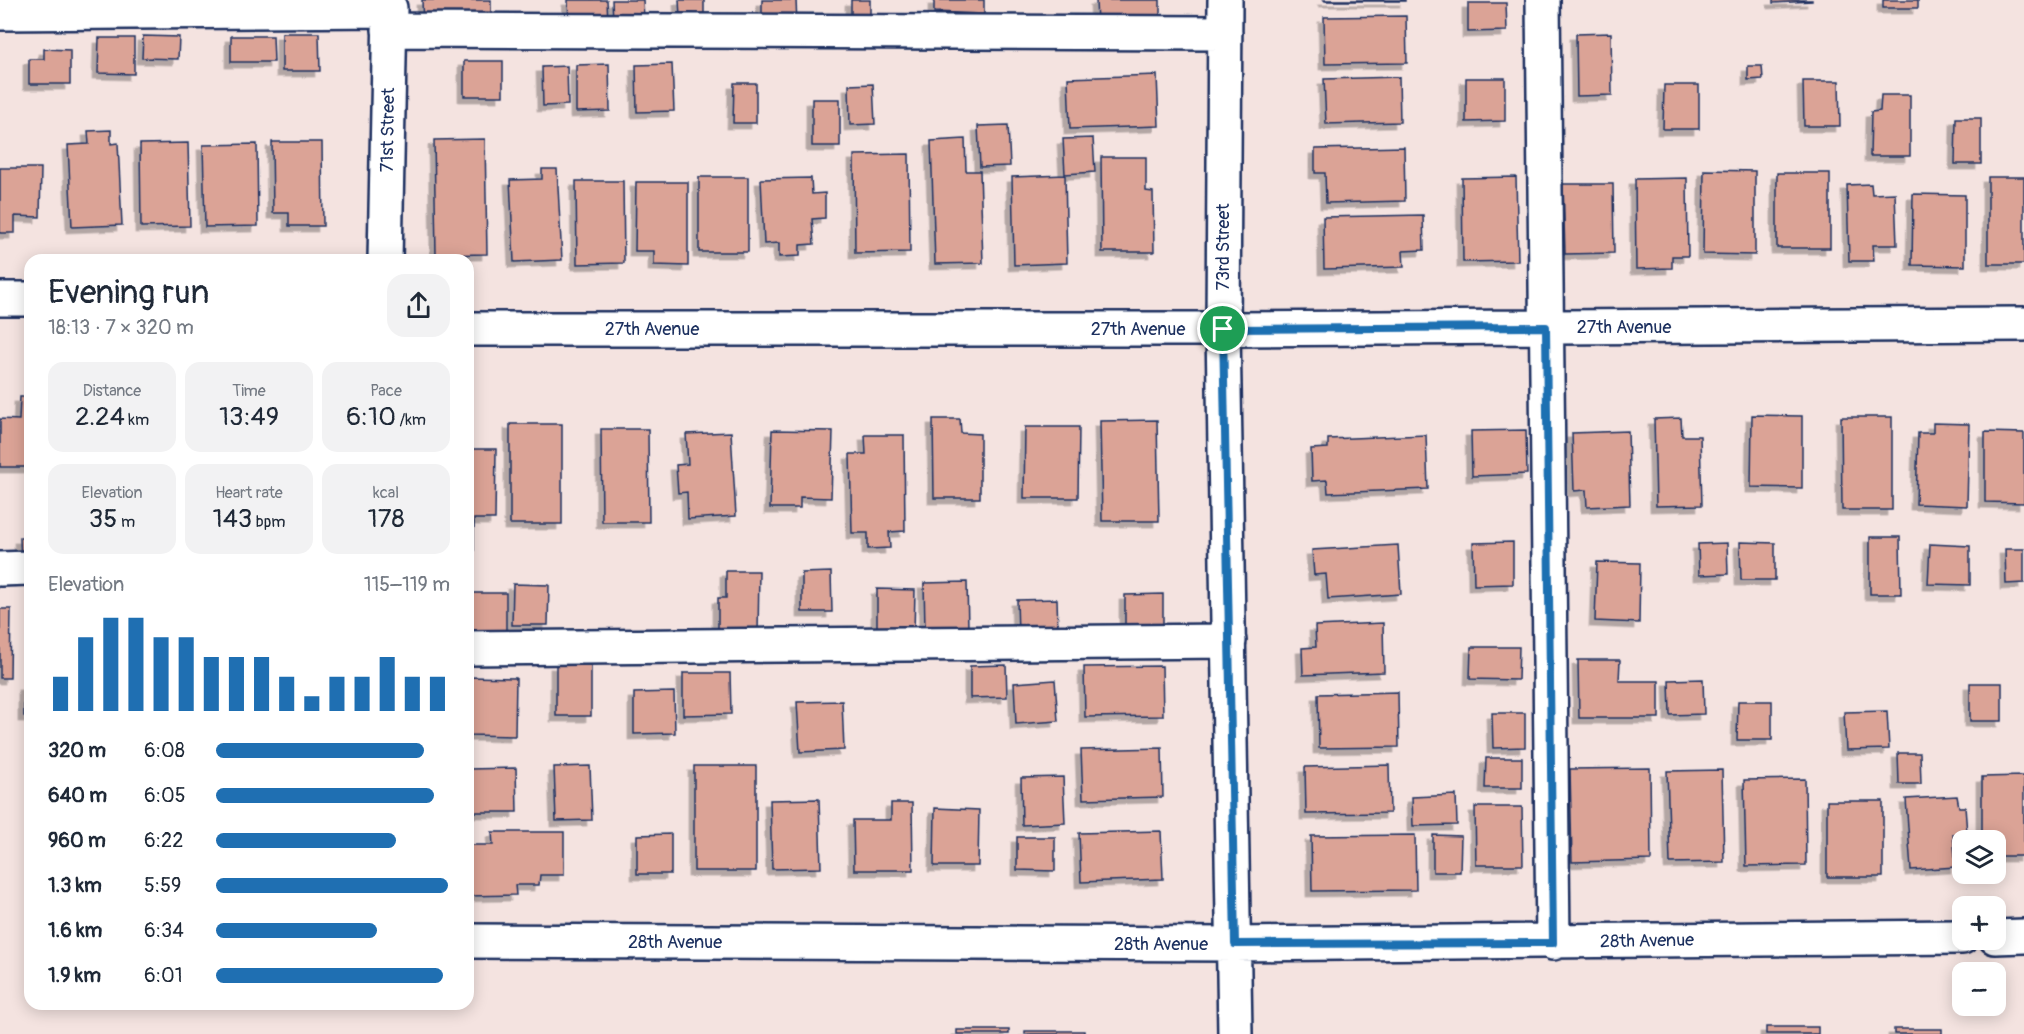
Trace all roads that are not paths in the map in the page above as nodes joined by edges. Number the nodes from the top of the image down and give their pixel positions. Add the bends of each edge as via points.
1 (1226, 0) edge
2 (1542, 0) edge
3 (0, 13) edge
4 (390, 13) edge
5 (1225, 33) junction
6 (385, 254) edge
7 (0, 299) edge
8 (24, 299) edge
9 (2024, 324) edge
10 (1546, 327) junction
11 (474, 329) edge
12 (1223, 329) junction
13 (24, 568) edge
14 (0, 569) edge
15 (1229, 641) junction
16 (474, 648) edge
17 (2024, 936) edge
18 (1952, 937) edge
19 (2006, 937) edge
20 (474, 941) edge
21 (1553, 943) junction
22 (1235, 944) junction
23 (1235, 1034) edge

1 - 5 street, 73rd Street
2 - 10 street
3 - 4 street
4 - 5 street
4 - 6 street, 71st Street
5 - 12 street, 73rd Street
7 - 8 street
9 - 10 street, 27th Avenue
10 - 12 street, 27th Avenue
10 - 21 street
11 - 12 street, 27th Avenue
12 - 15 street, 73rd Street
13 - 14 street
15 - 16 street
15 - 22 street, 73rd Street
17 - 19 street
18 - 21 street, 28th Avenue
20 - 22 street, 28th Avenue
21 - 22 street, 28th Avenue
22 - 23 street, 73rd Street

